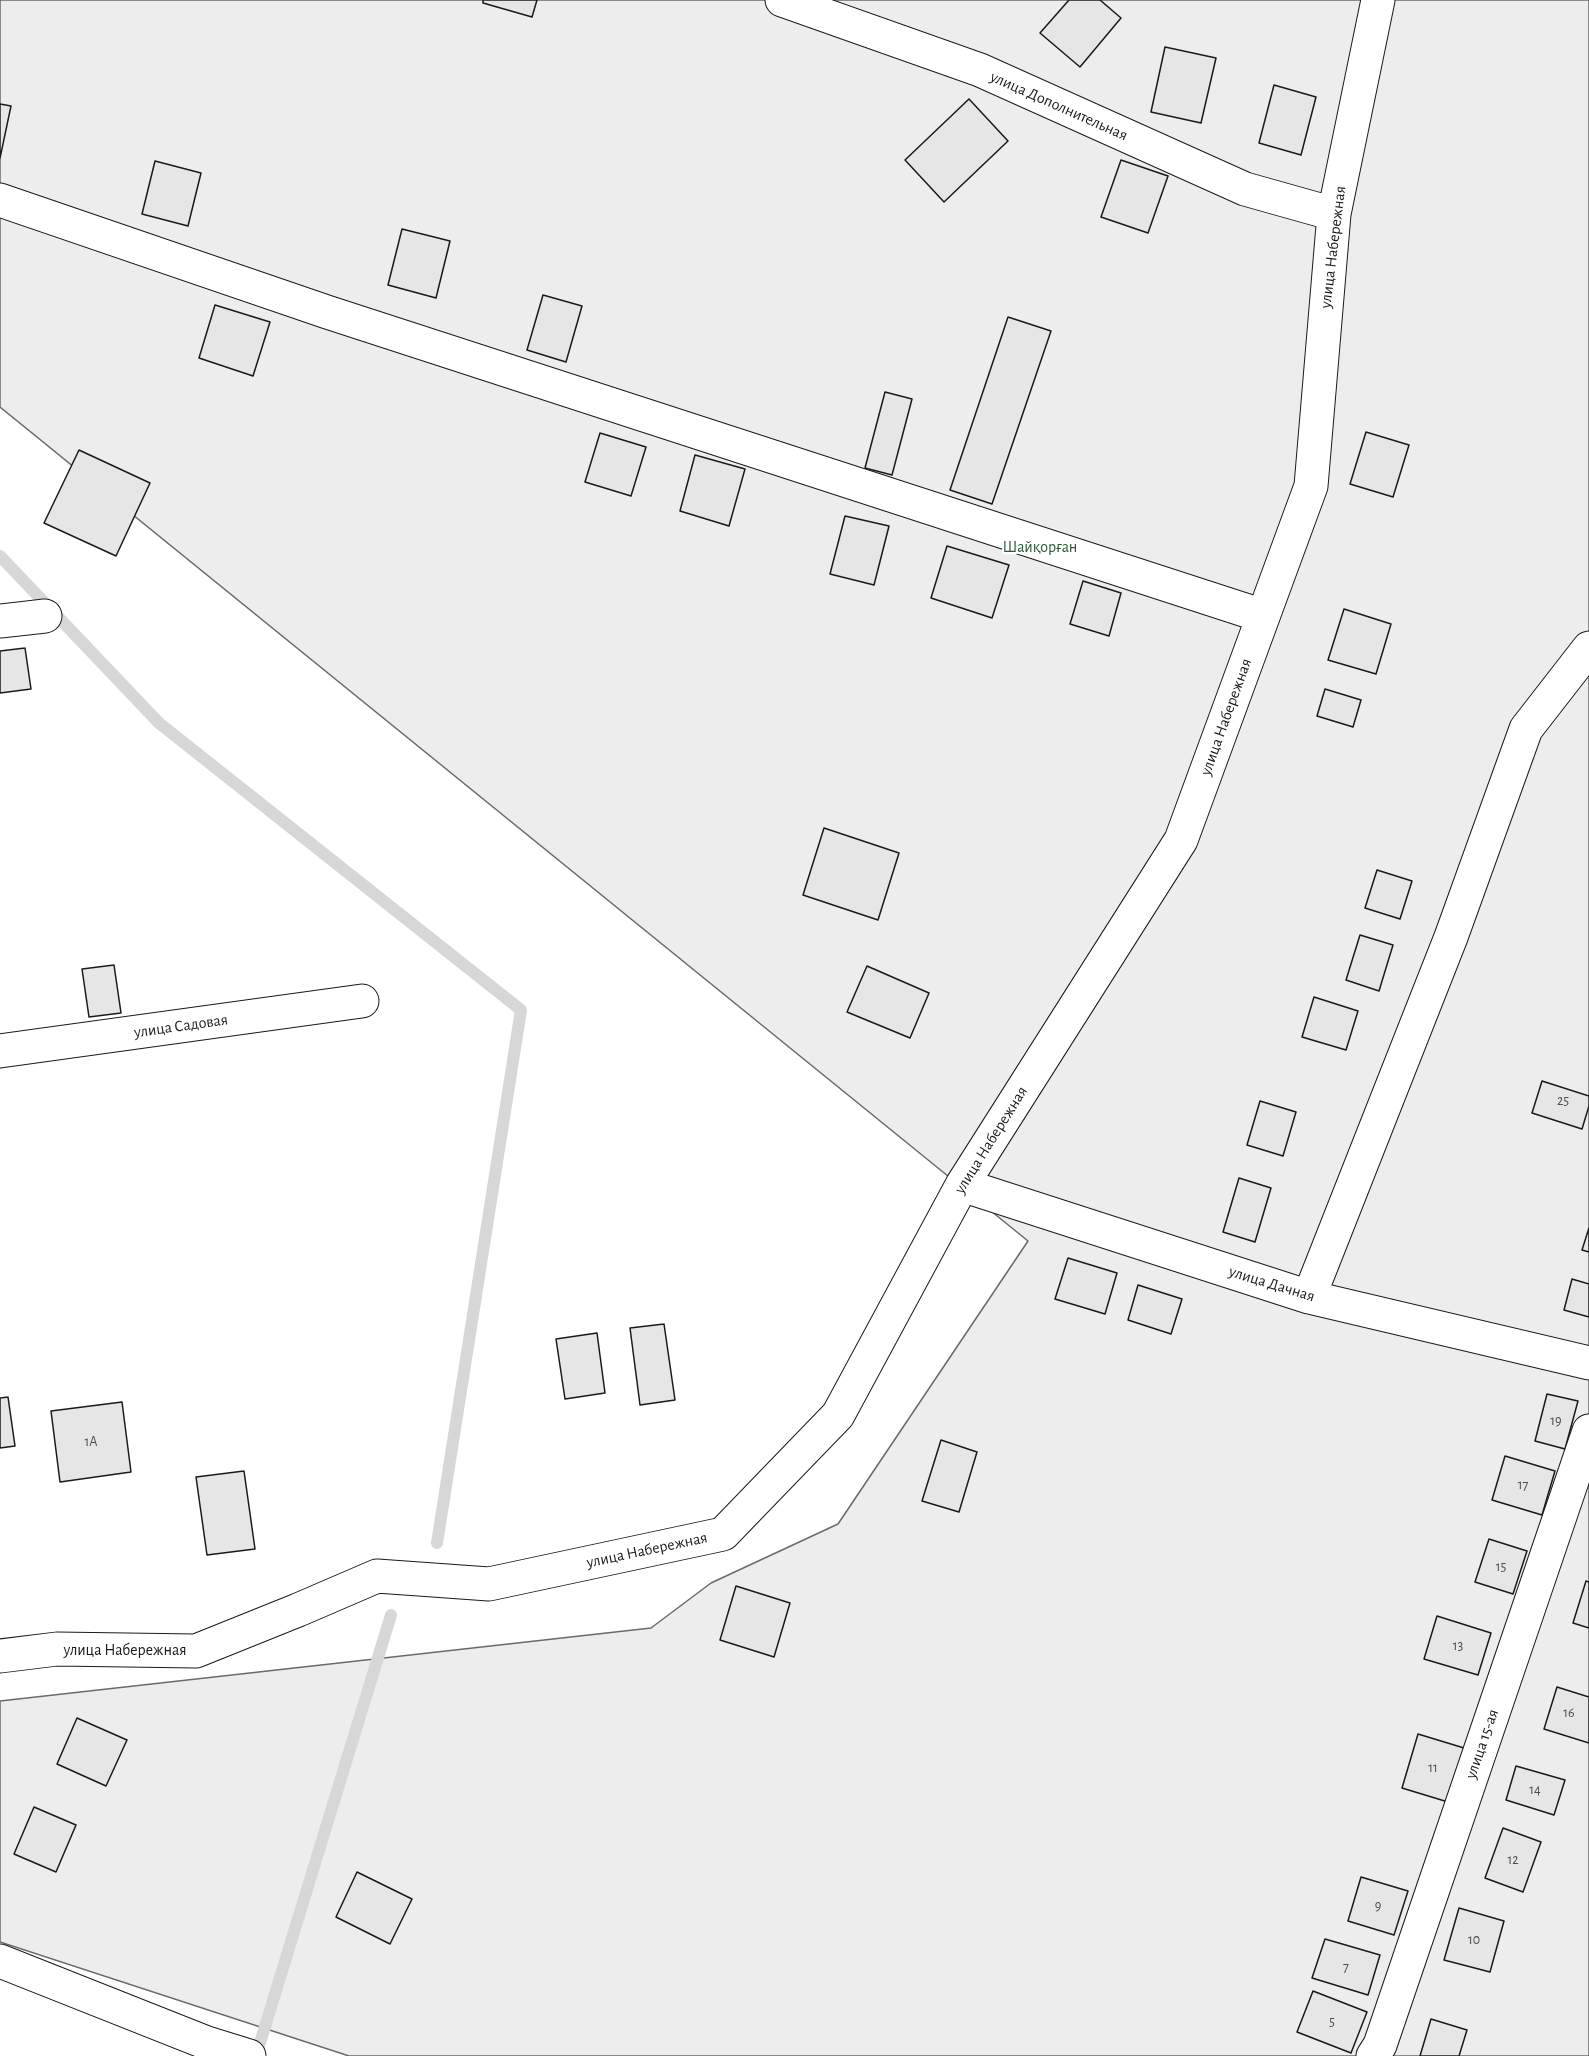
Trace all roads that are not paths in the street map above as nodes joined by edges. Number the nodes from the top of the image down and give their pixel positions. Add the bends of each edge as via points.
1 (782, 0) edge
2 (1378, 0) edge
3 (0, 200) edge
4 (1334, 214) junction
5 (45, 616) dead end
6 (1263, 616) junction
7 (0, 621) edge
8 (1589, 648) edge
9 (362, 1001) dead end
10 (0, 1051) edge
11 (962, 1185) junction
12 (1309, 1297) junction
13 (1589, 1363) edge
14 (1589, 1431) edge
15 (0, 1656) edge
16 (0, 1961) edge
17 (249, 2056) edge
18 (1373, 2056) edge

1 - 4 street, улица Дополнительная via 980,70 1245,189
2 - 4 street, улица Набережная
3 - 6 street via 327,312
4 - 6 street, улица Набережная via 1311,486
5 - 7 street
6 - 11 street, улица Набережная via 1181,840
8 - 12 street via 1526,729 1451,937
9 - 10 street, улица Садовая
11 - 12 street, улица Дачная
11 - 15 street, улица Набережная via 838,1414 723,1534 489,1584 376,1576 196,1651 57,1650
12 - 13 street, улица Дачная
14 - 18 street, улица 15-ая via 1380,2045
16 - 17 street

